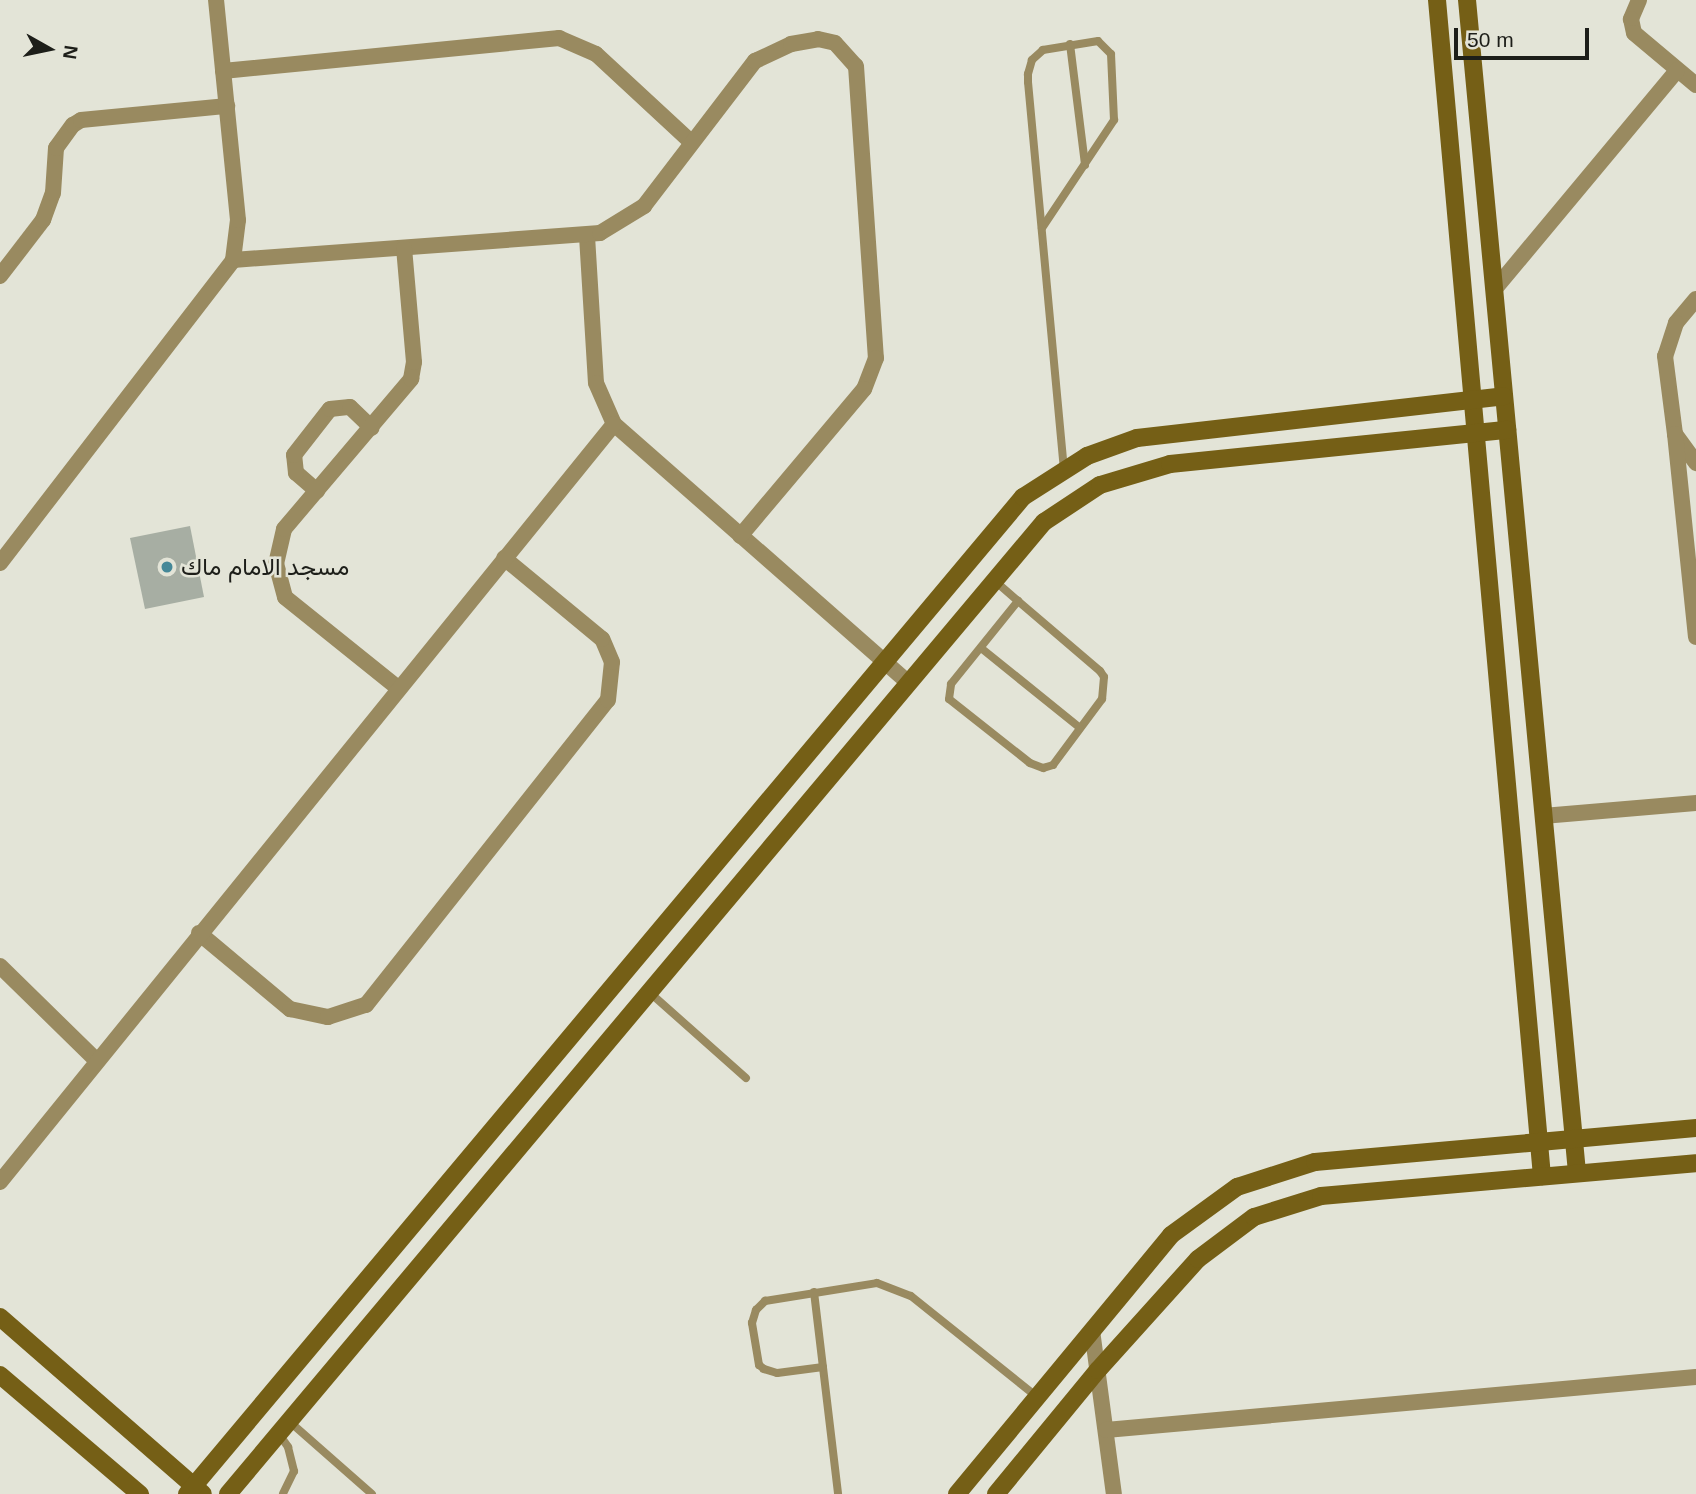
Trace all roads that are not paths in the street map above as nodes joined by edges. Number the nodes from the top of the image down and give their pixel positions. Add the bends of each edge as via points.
1 (216, 0) edge
2 (1437, 0) edge
3 (1467, 0) edge
4 (1639, 0) edge
5 (1070, 44) junction
6 (1678, 70) junction
7 (223, 71) junction
8 (1696, 85) edge
9 (227, 106) junction
10 (691, 142) junction
11 (1085, 165) junction
12 (1042, 228) junction
13 (587, 236) junction
14 (404, 248) junction
15 (233, 260) junction
16 (0, 276) edge
17 (1494, 290) junction
18 (1696, 299) edge
19 (1504, 396) junction
20 (1473, 399) junction
21 (614, 424) junction
22 (372, 428) junction
23 (1507, 430) junction
24 (1476, 433) junction
25 (1675, 434) junction
26 (1696, 463) edge
27 (1064, 468) junction
28 (317, 491) junction
29 (740, 536) junction
30 (504, 558) junction
31 (0, 563) edge
32 (992, 579) junction
33 (1018, 601) junction
34 (1696, 637) edge
35 (981, 648) junction
36 (883, 660) junction
37 (907, 681) junction
38 (398, 688) junction
39 (1080, 728) junction
40 (1696, 803) edge
41 (1543, 816) junction
42 (199, 933) junction
43 (0, 967) edge
44 (649, 991) junction
45 (573, 1031) junction
46 (598, 1052) junction
47 (96, 1060) junction
48 (746, 1078) dead end
49 (1696, 1128) edge
50 (1574, 1139) junction
51 (1539, 1142) junction
52 (1696, 1163) edge
53 (1577, 1173) junction
54 (1542, 1177) junction
55 (0, 1182) edge
56 (814, 1292) junction
57 (0, 1317) edge
58 (1092, 1330) junction
59 (823, 1367) junction
60 (1098, 1370) junction
61 (0, 1375) edge
62 (1696, 1377) edge
63 (1037, 1397) junction
64 (284, 1428) junction
65 (1106, 1430) junction
66 (195, 1491) edge
67 (140, 1494) edge
68 (228, 1494) edge
69 (283, 1494) edge
70 (372, 1494) edge
71 (838, 1494) edge
72 (957, 1494) edge
73 (996, 1494) edge
74 (1114, 1494) edge

1 - 7 street
2 - 20 street
3 - 17 street
4 - 6 street via 1630,19 1634,33
5 - 11 lane
5 - 11 lane via 1098,41 1111,54 1114,120
5 - 12 lane via 1043,50 1032,60 1028,74
6 - 8 street
6 - 17 street
7 - 9 street
7 - 10 street via 559,38 596,54
9 - 15 street via 239,220
9 - 16 street via 81,120 73,125 56,148 53,193 43,220
10 - 13 street via 645,206 624,222
10 - 29 street via 743,72 767,52 827,40 842,47 856,66 877,337 874,368 864,389
11 - 12 lane
12 - 27 lane
13 - 14 street
13 - 21 street via 596,383
14 - 15 street
14 - 22 street via 413,370 407,387
15 - 31 street
17 - 19 street
18 - 25 street via 1676,323 1666,345
19 - 20 street
19 - 23 street
20 - 24 street
20 - 27 street via 1166,432 1110,446
21 - 29 street
21 - 30 street
22 - 28 street
22 - 28 street via 350,407 330,409 294,455 296,473
23 - 24 street
23 - 41 street
24 - 32 street via 1146,469 1100,485 1062,508 1027,537
24 - 51 street
25 - 26 street
25 - 34 street
27 - 36 street via 1004,515
28 - 38 street via 279,541 276,564 280,586 285,597
29 - 36 street
30 - 38 street
30 - 42 street via 602,639 612,662 608,700 366,1005 328,1017 289,1009
32 - 33 lane
32 - 37 street
33 - 35 lane
33 - 39 lane via 1104,677 1105,692
35 - 39 lane
35 - 39 lane via 951,684 951,704 1036,767 1053,765
36 - 37 street
36 - 45 street
37 - 44 street
38 - 42 street
40 - 41 street
41 - 50 street
42 - 47 street
43 - 47 street
44 - 46 street
44 - 48 lane
45 - 46 street
45 - 66 street
46 - 64 street
47 - 55 street
49 - 50 street
50 - 51 street
50 - 53 street
51 - 54 street
51 - 58 street via 1315,1162 1262,1176 1192,1217
52 - 53 street
53 - 54 street
54 - 60 street via 1321,1196 1276,1208 1215,1243
56 - 59 lane
56 - 59 lane via 765,1301 752,1322 759,1365 764,1369 777,1373
56 - 63 lane via 862,1283 901,1290
57 - 66 street
58 - 60 street
58 - 63 street
59 - 71 lane
60 - 65 street
60 - 73 street
61 - 67 street
62 - 65 street
63 - 72 street
64 - 68 street
64 - 69 lane via 294,1471
64 - 70 lane
65 - 74 street

